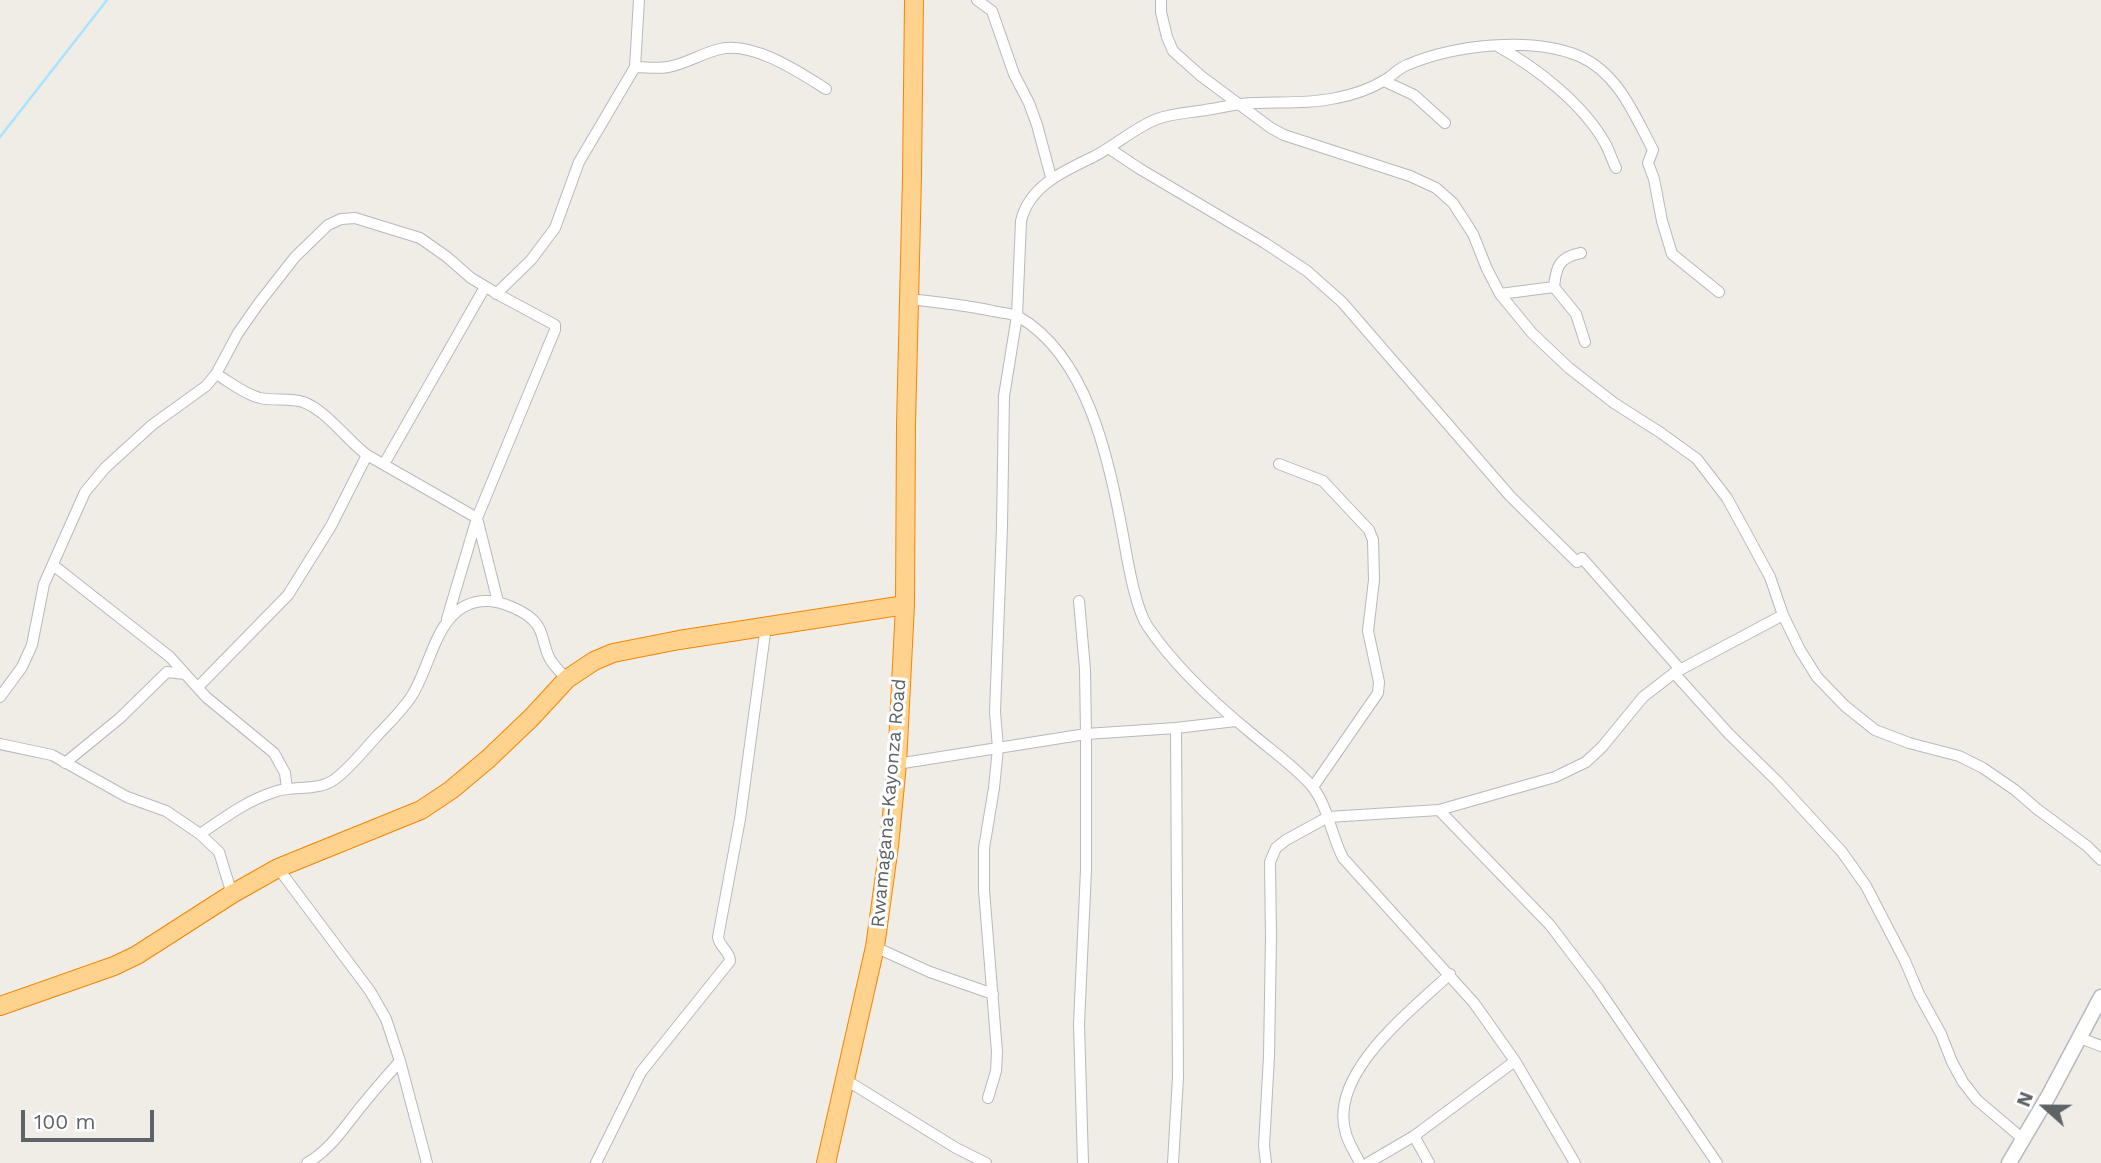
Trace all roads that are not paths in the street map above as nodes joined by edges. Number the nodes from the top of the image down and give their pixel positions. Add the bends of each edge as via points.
1 (639, 0) edge
2 (914, 0) edge
3 (977, 0) edge
4 (1161, 0) edge
5 (1499, 46) junction
6 (635, 67) junction
7 (1384, 81) junction
8 (826, 89) dead end
9 (1279, 103) junction
10 (1241, 104) junction
11 (1265, 123) junction
12 (1445, 123) dead end
13 (1110, 149) junction
14 (1616, 168) dead end
15 (1051, 177) junction
16 (1581, 253) dead end
17 (485, 287) junction
18 (1554, 288) junction
19 (1719, 292) dead end
20 (496, 294) junction
21 (1500, 294) junction
22 (909, 299) junction
23 (1017, 316) junction
24 (1585, 342) dead end
25 (216, 374) junction
26 (367, 455) junction
27 (384, 464) junction
28 (1279, 464) dead end
29 (477, 518) junction
30 (53, 565) junction
31 (1079, 601) dead end
32 (498, 602) junction
33 (905, 605) junction
34 (1783, 615) junction
35 (445, 625) junction
36 (766, 626) junction
37 (1674, 673) junction
38 (185, 674) junction
39 (566, 679) junction
40 (198, 687) junction
41 (0, 697) edge
42 (1236, 721) junction
43 (1176, 728) junction
44 (1086, 734) junction
45 (0, 744) edge
46 (998, 748) junction
47 (65, 763) junction
48 (897, 764) junction
49 (1313, 787) junction
50 (288, 789) junction
51 (1440, 810) junction
52 (1328, 817) junction
53 (200, 834) junction
54 (2101, 860) edge
55 (278, 868) junction
56 (232, 894) junction
57 (875, 947) junction
58 (1450, 974) junction
59 (993, 994) junction
60 (2101, 997) edge
61 (0, 1006) edge
62 (2080, 1038) junction
63 (2101, 1046) edge
64 (400, 1061) junction
65 (1515, 1061) junction
66 (846, 1080) junction
67 (988, 1098) dead end
68 (1414, 1136) junction
69 (2023, 1139) junction
70 (307, 1163) edge
71 (427, 1163) edge
72 (596, 1163) edge
73 (826, 1163) edge
74 (986, 1163) edge
75 (1083, 1163) edge
76 (1173, 1163) edge
77 (1266, 1163) edge
78 (1360, 1163) edge
79 (1368, 1163) edge
80 (1429, 1163) edge
81 (1575, 1163) edge
82 (1717, 1163) edge
83 (2009, 1163) edge

1 - 6 street
2 - 22 highway, Rwamagana-Kayonza Road
3 - 15 street via 992,12 1033,114
4 - 10 street via 1173,51
5 - 7 street via 1427,57
5 - 14 street via 1561,91 1605,143
5 - 19 street via 1554,49 1603,70 1624,96 1653,150 1648,163 1672,254
6 - 8 street via 667,68 737,48 773,60
6 - 20 street via 579,162 555,228
7 - 9 street via 1334,99
7 - 12 street via 1414,95
9 - 10 street
9 - 11 street
10 - 11 street
10 - 13 street via 1157,119
11 - 21 street via 1283,135 1436,188 1453,203 1473,234
13 - 15 street
13 - 37 street via 1265,243 1342,302 1510,496 1577,562 1582,558 1679,668
15 - 23 street via 1023,211
16 - 18 street via 1559,265
17 - 20 street
17 - 25 street via 420,238 355,218 341,219 328,225 295,257 238,333
17 - 27 street
18 - 21 street
18 - 24 street via 1576,314
20 - 29 street via 551,322 555,330
21 - 34 street via 1569,368 1697,459 1752,542
22 - 23 street
22 - 33 highway, Rwamagana-Kayonza Road
23 - 42 street via 1046,337 1084,394 1098,430 1146,624 1172,660
23 - 46 street via 1004,396
25 - 26 street via 259,397 303,402
25 - 30 street via 105,468 85,492
26 - 27 street
26 - 40 street via 331,526 288,594
27 - 29 street
28 - 49 street via 1323,481 1373,540 1368,631 1378,693
29 - 32 street
29 - 35 street
30 - 38 street via 170,657
30 - 41 street via 44,584 32,645
31 - 44 street
32 - 35 street via 466,606
32 - 39 street via 538,625 549,658
33 - 36 highway
33 - 48 highway, Rwamagana-Kayonza Road
34 - 37 street
34 - 54 street via 1817,677 1875,730 1983,768
35 - 50 street via 406,705 351,764 333,781
36 - 39 highway via 613,653
36 - 72 street via 740,819 718,937 730,961 640,1072
37 - 51 street via 1643,697 1586,762 1555,777
37 - 69 street via 1842,852 1867,886 1963,1082
38 - 40 street
38 - 47 street via 167,672 120,719
39 - 55 highway via 506,743 421,810
40 - 50 street via 274,753
42 - 43 street
42 - 49 street
43 - 44 street
43 - 76 street via 1178,1077
44 - 46 street
44 - 75 street via 1079,1024
45 - 47 street via 52,755
46 - 48 street
46 - 59 street via 984,848
47 - 53 street via 127,797 166,811
48 - 57 highway, Rwamagana-Kayonza Road
49 - 52 street
50 - 53 street via 243,805
51 - 52 street
51 - 82 street via 1550,925
52 - 58 street via 1343,858
52 - 77 street via 1286,840 1270,862
53 - 56 street via 219,852
55 - 56 highway
55 - 64 street via 370,991 386,1018
56 - 61 highway via 138,955
57 - 59 street
57 - 66 highway, Rwamagana-Kayonza Road
58 - 65 street
58 - 78 street via 1371,1050 1352,1079 1344,1107 1345,1132
59 - 67 street via 997,1052
60 - 62 street
62 - 63 street
62 - 69 street
64 - 70 street via 344,1130
64 - 71 street
65 - 68 street
65 - 81 street
66 - 73 highway, Rwamagana-Kayonza Road
66 - 74 street
68 - 79 street
68 - 80 street
69 - 83 street

